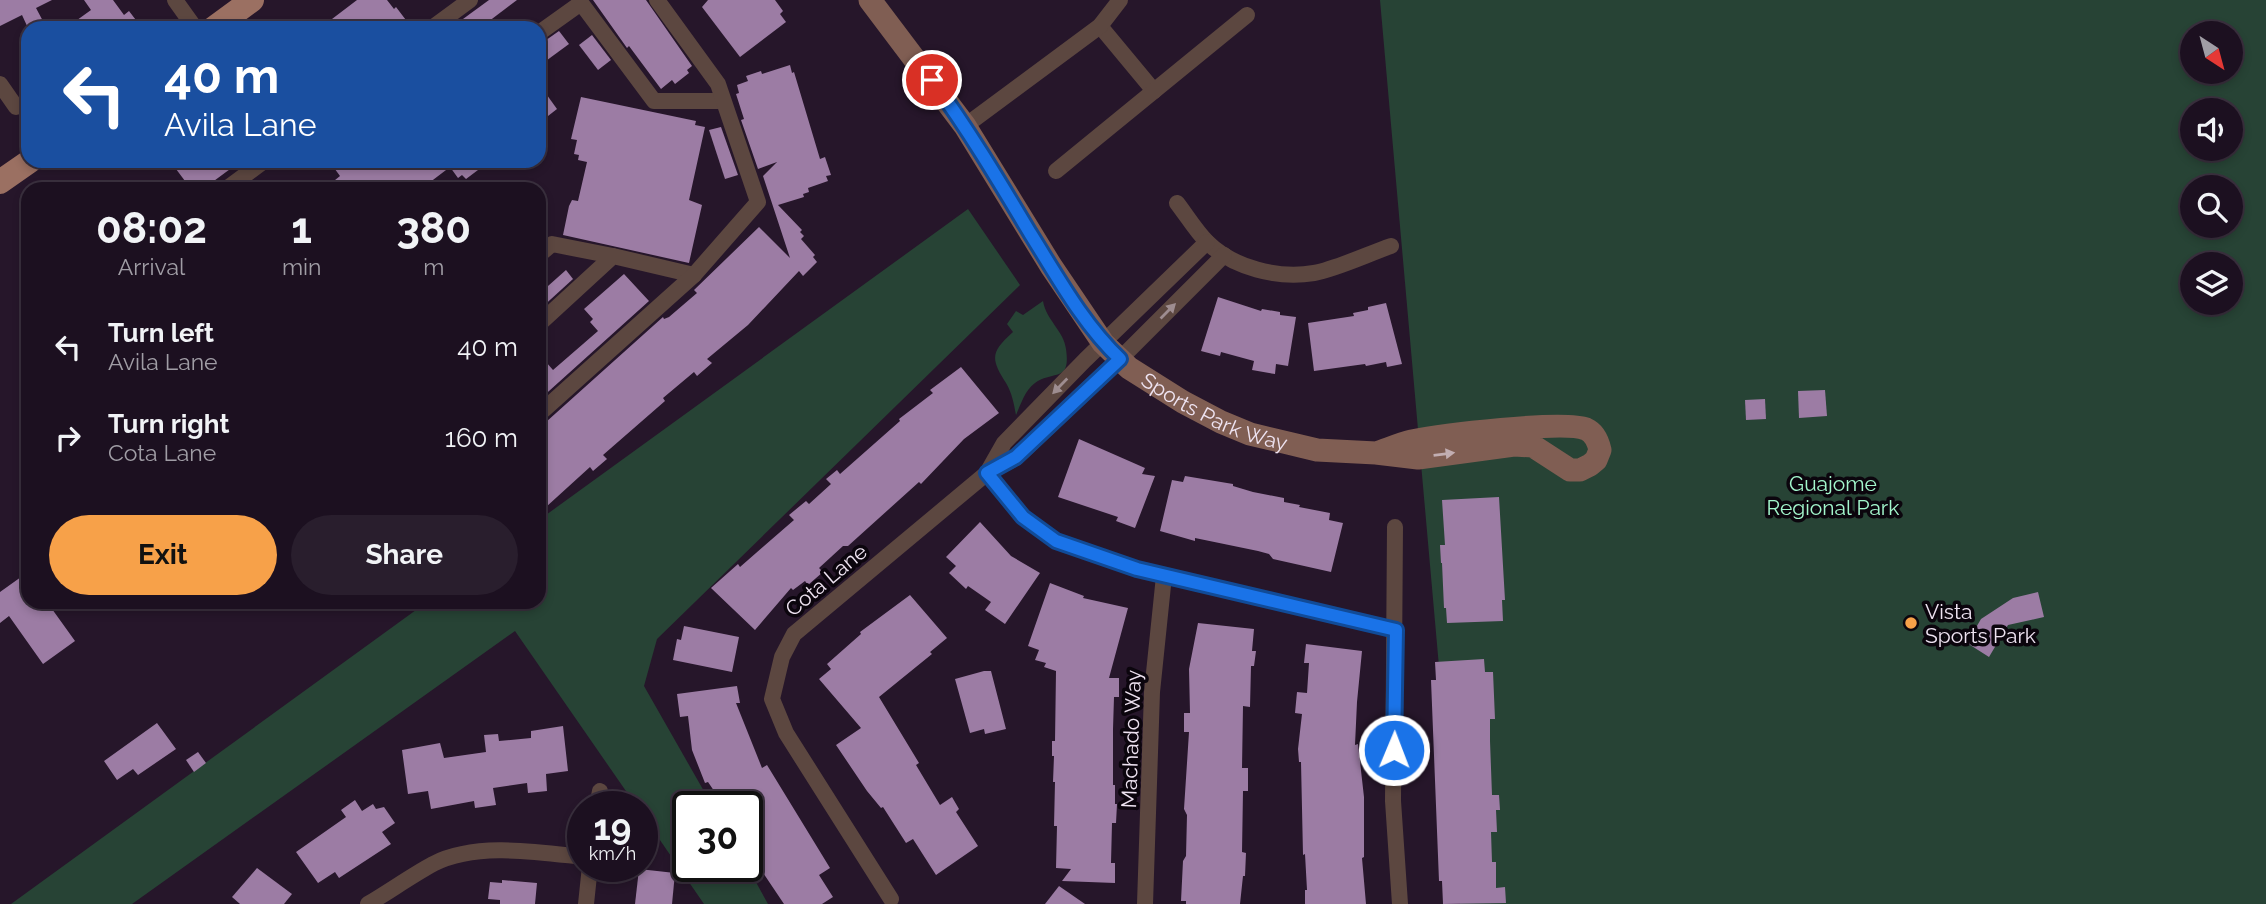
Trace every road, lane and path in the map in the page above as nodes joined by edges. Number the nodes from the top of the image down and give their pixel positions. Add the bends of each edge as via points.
1 (175, 0) edge
2 (252, 0) edge
3 (470, 0) edge
4 (657, 0) edge
5 (870, 0) edge
6 (1119, 0) edge
7 (1247, 15) dead end
8 (190, 21) edge
9 (224, 21) edge
10 (442, 21) edge
11 (1100, 26) junction
12 (546, 28) edge
13 (0, 85) edge
14 (1154, 91) junction
15 (723, 101) junction
16 (16, 107) dead end
17 (965, 126) junction
18 (21, 167) edge
19 (255, 168) edge
20 (1056, 171) dead end
21 (0, 182) edge
22 (236, 182) edge
23 (1177, 203) dead end
24 (1208, 242) junction
25 (1391, 246) dead end
26 (546, 250) edge
27 (1224, 255) junction
28 (613, 256) junction
29 (694, 275) junction
30 (546, 318) edge
31 (1103, 343) junction
32 (1120, 359) junction
33 (546, 408) edge
34 (1376, 453) junction
35 (987, 473) junction
36 (1395, 527) dead end
37 (1164, 576) junction
38 (1396, 630) junction
39 (567, 855) edge
40 (588, 882) edge
41 (891, 899) dead end
42 (368, 904) edge
43 (586, 904) edge
44 (1145, 904) edge
45 (1401, 904) edge

1 - 8 street
2 - 9 main road
3 - 10 street
4 - 15 street via 718,84
5 - 17 street, Sports Park Way
6 - 11 street
7 - 14 street
11 - 14 street
11 - 17 street
12 - 15 street via 582,4 654,101
13 - 16 street
14 - 20 street
15 - 29 street via 758,202
17 - 31 street, Sports Park Way
18 - 21 main road
19 - 22 street
23 - 24 street
24 - 27 street
24 - 31 street, Cota Lane
25 - 27 street via 1315,273 1252,268
26 - 28 street via 552,244
32 -> 27 street, Cota Lane
28 - 29 street
28 - 30 street
29 - 33 street
31 - 32 street, Sports Park Way
31 -> 35 street, Cota Lane via 1004,443
32 - 34 street, Sports Park Way via 1183,402 1250,434 1317,450
32 - 35 street, Cota Lane via 1016,457
34 -> 34 street, Sports Park Way via 1418,458 1533,446 1570,470 1580,470 1596,460 1600,450 1594,434 1570,425 1412,441
35 - 37 street via 1023,517 1056,541
35 - 41 street, Cota Lane via 794,634 777,675 772,699 786,733
36 - 38 street
37 - 38 street
37 - 44 street, Machado Way via 1152,692
38 - 45 street via 1393,801
39 - 42 street via 515,850 465,855 435,863
40 - 43 street

